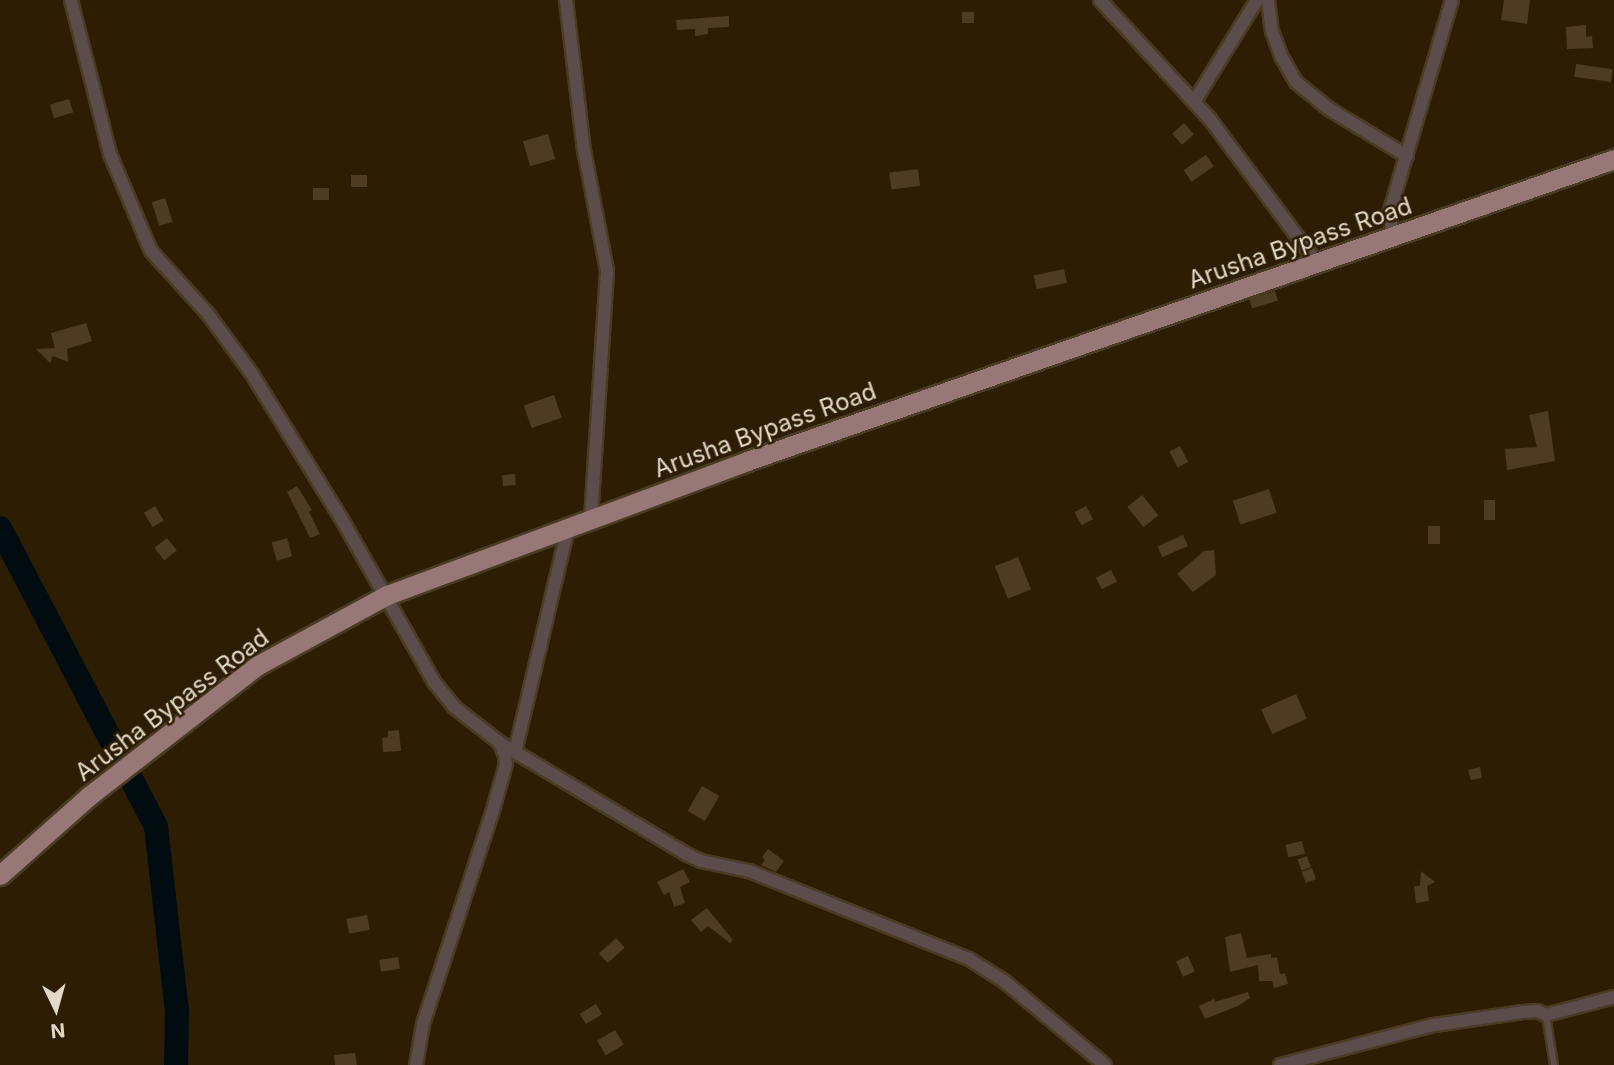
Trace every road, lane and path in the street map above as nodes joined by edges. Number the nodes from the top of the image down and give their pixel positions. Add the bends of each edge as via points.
1 (71, 0) edge
2 (566, 0) edge
3 (1100, 0) edge
4 (1257, 0) edge
5 (1268, 0) edge
6 (1452, 0) edge
7 (1194, 102) junction
8 (1407, 156) junction
9 (1614, 159) edge
10 (1394, 236) junction
11 (1317, 263) junction
12 (591, 519) junction
13 (568, 527) junction
14 (387, 595) junction
15 (499, 742) junction
16 (515, 752) junction
17 (0, 875) edge
18 (1614, 998) edge
19 (1546, 1015) junction
20 (416, 1065) edge
21 (1105, 1065) edge
22 (1280, 1065) edge
23 (1554, 1065) edge

1 - 14 street via 110,154 151,251 231,342
2 - 12 street via 584,150 607,271
3 - 7 street
4 - 7 street
5 - 8 street via 1272,31 1296,82 1329,109
6 - 8 street
7 - 11 street
8 - 10 street via 1390,214
9 - 10 main road, Arusha Bypass Road
10 - 11 main road, Arusha Bypass Road
11 - 12 main road, Arusha Bypass Road
12 - 13 main road, Arusha Bypass Road
13 - 14 main road, Arusha Bypass Road
13 - 16 street
14 - 15 street via 434,682 454,707
14 - 17 main road, Arusha Bypass Road via 258,665 89,796
15 - 16 street
15 - 20 street via 506,764 423,1024
16 - 21 street via 701,861 749,871 969,959 1004,981
18 - 19 street
19 - 22 street via 1523,1012 1434,1025
19 - 23 lane

